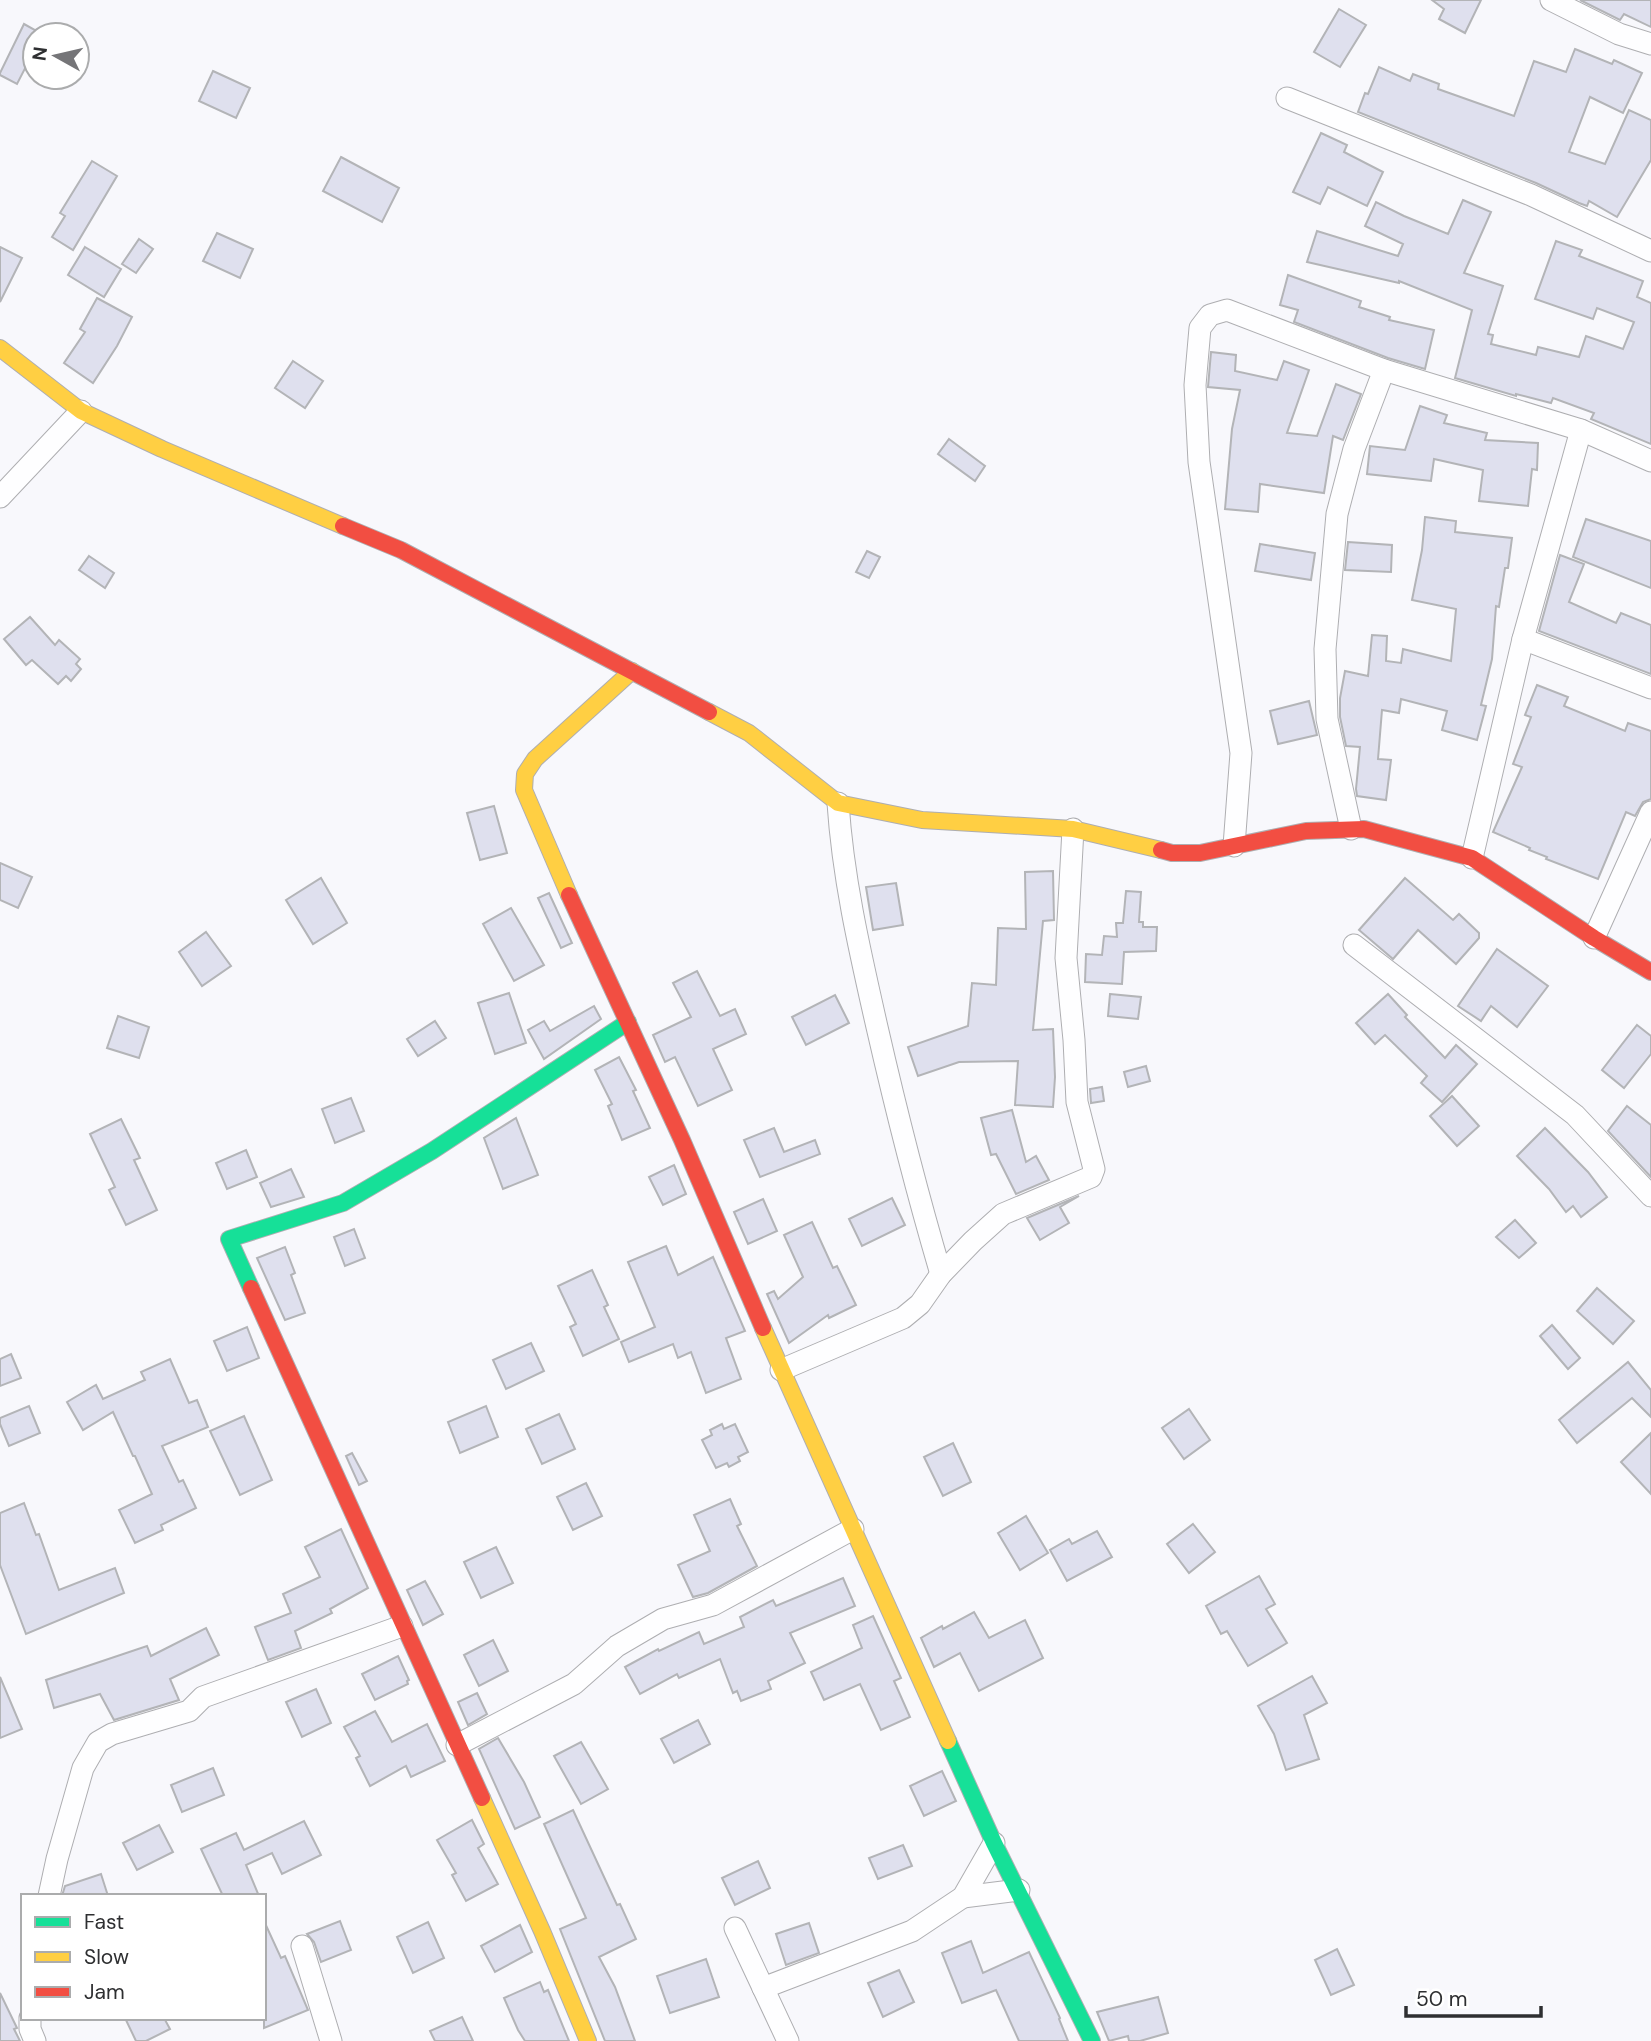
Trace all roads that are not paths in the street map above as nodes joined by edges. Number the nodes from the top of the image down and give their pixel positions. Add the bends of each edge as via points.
1 (1551, 0) edge
2 (1651, 44) edge
3 (1287, 98) dead end
4 (1651, 251) edge
5 (0, 348) edge
6 (1384, 370) junction
7 (81, 411) junction
8 (1581, 430) junction
9 (1651, 461) edge
10 (0, 497) edge
11 (1523, 639) junction
12 (632, 671) junction
13 (1651, 688) edge
14 (838, 803) junction
15 (1651, 811) edge
16 (1073, 829) junction
17 (1351, 829) junction
18 (1234, 846) junction
19 (1472, 858) junction
20 (1594, 938) junction
21 (1354, 945) dead end
22 (1651, 972) edge
23 (628, 1022) junction
24 (1651, 1196) edge
25 (941, 1274) junction
26 (781, 1370) junction
27 (853, 1529) junction
28 (402, 1626) junction
29 (457, 1745) junction
30 (994, 1843) junction
31 (1019, 1890) junction
32 (50, 1894) edge
33 (963, 1897) junction
34 (735, 1928) dead end
35 (302, 1946) dead end
36 (763, 1988) junction
37 (30, 2020) edge
38 (36, 2041) edge
39 (331, 2041) edge
40 (588, 2041) edge
41 (788, 2041) edge
42 (1092, 2041) edge

1 - 2 street via 1619,34
3 - 4 street via 1531,195
5 - 7 street
6 - 8 street
6 - 17 street via 1354,449 1337,514 1325,649 1327,719
6 - 18 street via 1227,310 1210,315 1200,328 1195,386 1199,462 1241,753
7 - 10 street
7 - 12 street via 401,550
8 - 9 street
8 - 11 street
11 - 13 street
11 - 19 street
12 - 14 street via 749,733
12 - 23 street via 535,759 525,774 524,790
14 - 16 street via 922,820
14 - 25 street via 853,922
15 - 20 street
16 - 18 street via 1172,852 1200,853
16 - 25 street via 1066,958 1077,1102 1094,1169 1091,1177 1003,1214
17 - 18 street via 1306,831
17 - 19 street
19 - 20 street
20 - 22 street
21 - 24 street via 1574,1115
23 - 26 street
23 - 28 street via 432,1151 343,1203 229,1240
25 - 26 street via 920,1304 903,1318
26 - 27 street
27 - 29 street via 713,1605 663,1619 617,1646 574,1684
27 - 30 street
28 - 29 street
28 - 32 street via 203,1697 189,1711 98,1742 83,1768
29 - 40 street
30 - 31 street
30 - 33 street
31 - 33 street
31 - 42 street
33 - 36 street via 912,1931
34 - 36 street
35 - 39 street
36 - 41 street
37 - 38 street

